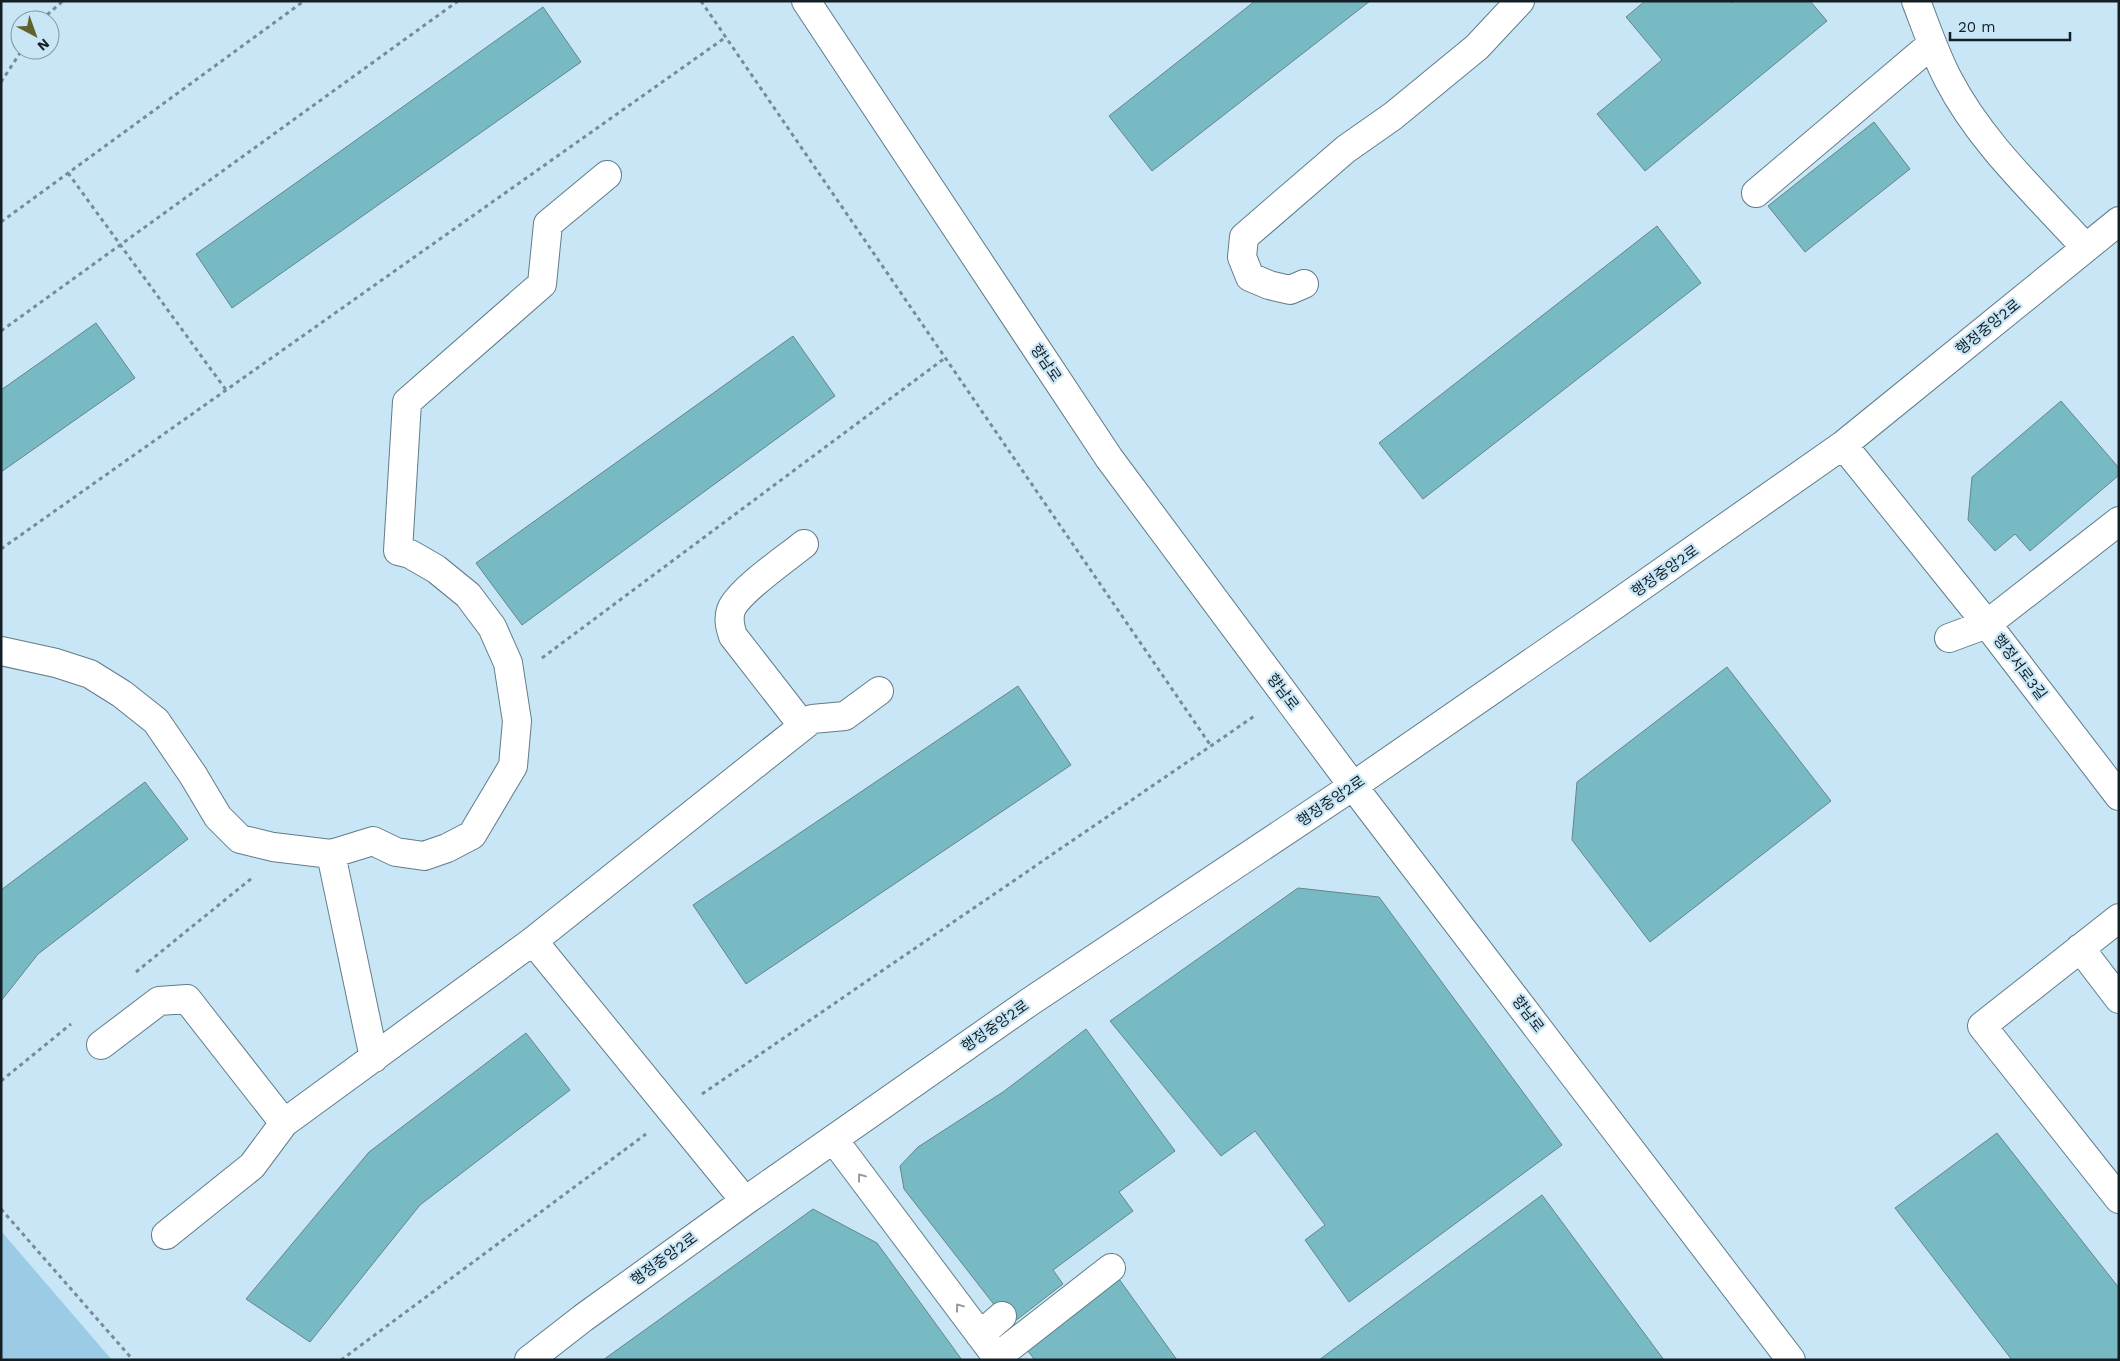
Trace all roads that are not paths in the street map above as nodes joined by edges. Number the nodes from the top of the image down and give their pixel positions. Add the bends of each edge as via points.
1 (806, 1) edge
2 (1520, 1) edge
3 (1916, 1) edge
4 (1932, 44) junction
5 (607, 175) dead end
6 (1756, 193) dead end
7 (2119, 221) edge
8 (2085, 247) junction
9 (1304, 284) dead end
10 (1843, 445) junction
11 (2119, 521) edge
12 (804, 544) dead end
13 (1987, 624) junction
14 (1949, 638) dead end
15 (1, 651) edge
16 (880, 692) dead end
17 (803, 726) junction
18 (1354, 786) junction
19 (2119, 796) edge
20 (331, 854) junction
21 (2119, 918) edge
22 (534, 941) junction
23 (2080, 948) junction
24 (2119, 998) edge
25 (101, 1045) dead end
26 (374, 1058) junction
27 (284, 1123) junction
28 (834, 1140) junction
29 (2119, 1199) edge
30 (745, 1201) junction
31 (166, 1235) dead end
32 (1111, 1268) dead end
33 (1002, 1316) dead end
34 (980, 1335) junction
35 (998, 1359) edge
36 (529, 1360) edge
37 (1791, 1360) edge

1 - 18 street, 향남로 via 1110,458
2 - 9 street via 1477,47 1394,116 1346,149 1244,237 1242,257 1250,277 1290,290
3 - 4 street
4 - 6 street
4 - 8 street via 1948,80 1996,150
5 - 20 street via 548,224 542,284 407,402 398,551 436,569 468,595 492,627 508,663 511,681 517,721 513,766 472,835 447,848 424,856 396,852 373,841
7 - 8 street, 행정중앙2로
8 - 10 street, 행정중앙2로
10 - 13 street
10 - 18 street, 행정중앙2로
11 - 13 street, 행정서로3길
12 - 17 street via 742,594 732,608 729,622 733,636
13 - 14 street
13 - 19 street, 행정서로3길
15 - 20 street via 90,674 122,694 156,721 218,817 240,839 273,848
16 - 17 street via 845,716 812,719
17 - 22 street
18 - 28 street, 행정중앙2로 via 1036,997
18 - 37 street, 향남로
20 - 26 street
21 - 23 street
22 - 26 street
22 - 30 street
23 - 24 street
23 - 29 street via 1982,1026
25 - 27 street via 159,1001 187,999
26 - 27 street
27 - 31 street via 252,1166
28 - 30 street, 행정중앙2로
34 -> 28 street
30 - 36 street, 행정중앙2로
32 - 35 street
33 - 34 street
34 - 35 street

